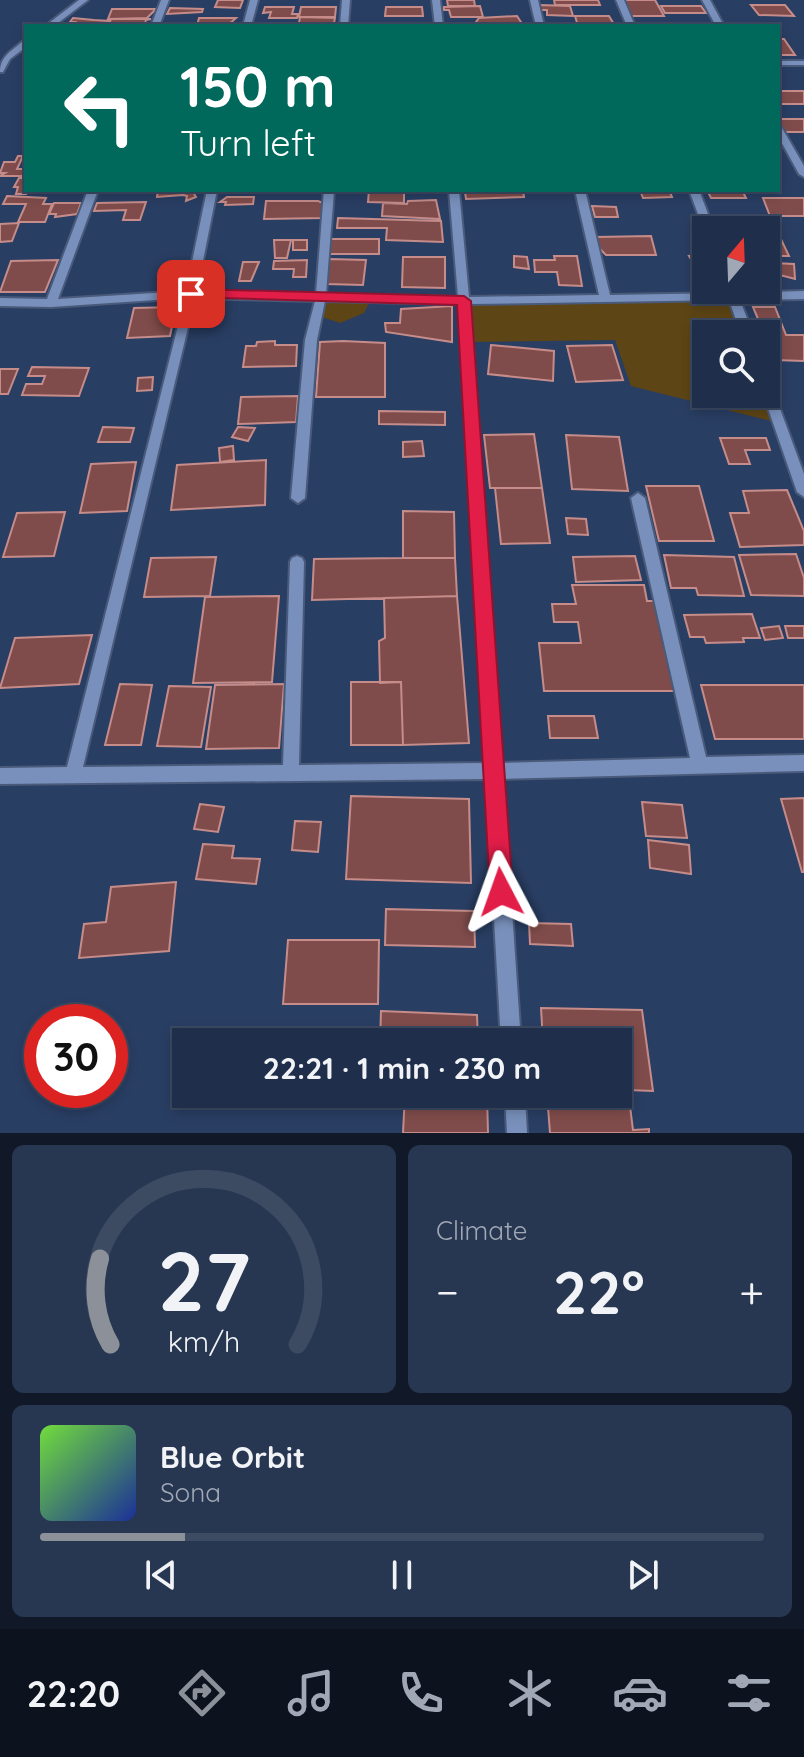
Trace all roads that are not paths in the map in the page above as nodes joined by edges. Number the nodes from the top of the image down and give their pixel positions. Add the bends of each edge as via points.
1 (84, 0) edge
2 (165, 0) edge
3 (254, 0) edge
4 (346, 0) edge
5 (436, 0) edge
6 (534, 0) edge
7 (620, 0) edge
8 (706, 0) edge
9 (52, 24) edge
10 (156, 24) edge
11 (248, 24) edge
12 (344, 24) edge
13 (439, 24) edge
14 (540, 24) edge
15 (630, 24) edge
16 (719, 24) edge
17 (24, 44) edge
18 (4, 57) edge
19 (24, 59) edge
20 (780, 63) edge
21 (804, 63) edge
22 (0, 70) edge
23 (780, 132) edge
24 (804, 174) edge
25 (92, 192) edge
26 (212, 192) edge
27 (329, 192) edge
28 (454, 192) edge
29 (580, 192) edge
30 (695, 192) edge
31 (704, 216) edge
32 (191, 294) junction
33 (780, 294) edge
34 (692, 295) edge
35 (804, 295) edge
36 (321, 296) junction
37 (605, 298) junction
38 (464, 301) junction
39 (0, 302) edge
40 (51, 303) junction
41 (774, 408) edge
42 (804, 492) edge
43 (298, 498) dead end
44 (638, 498) dead end
45 (297, 562) dead end
46 (804, 763) edge
47 (700, 766) junction
48 (493, 771) junction
49 (291, 774) junction
50 (0, 776) edge
51 (73, 776) junction
52 (510, 1028) edge
53 (516, 1108) edge
54 (517, 1133) edge

1 - 9 street
2 - 10 street
3 - 11 street
4 - 12 street
5 - 13 street
6 - 14 street
7 - 15 street
8 - 16 street
17 - 18 street
18 - 19 street
18 - 22 street
20 - 21 street
23 - 24 street
25 - 40 street
26 - 32 street
27 - 36 street
28 - 38 street
29 - 37 street
30 - 31 street
32 - 36 street
32 - 40 street
32 - 51 street
33 - 35 street
34 - 37 street
36 - 38 street
36 - 43 street via 311,340
37 - 38 street
38 - 48 street
39 - 40 street
41 - 42 street
44 - 47 street
45 - 49 street
46 - 47 street
47 - 48 street
48 - 49 street
48 - 52 street
49 - 51 street
50 - 51 street
53 - 54 street

